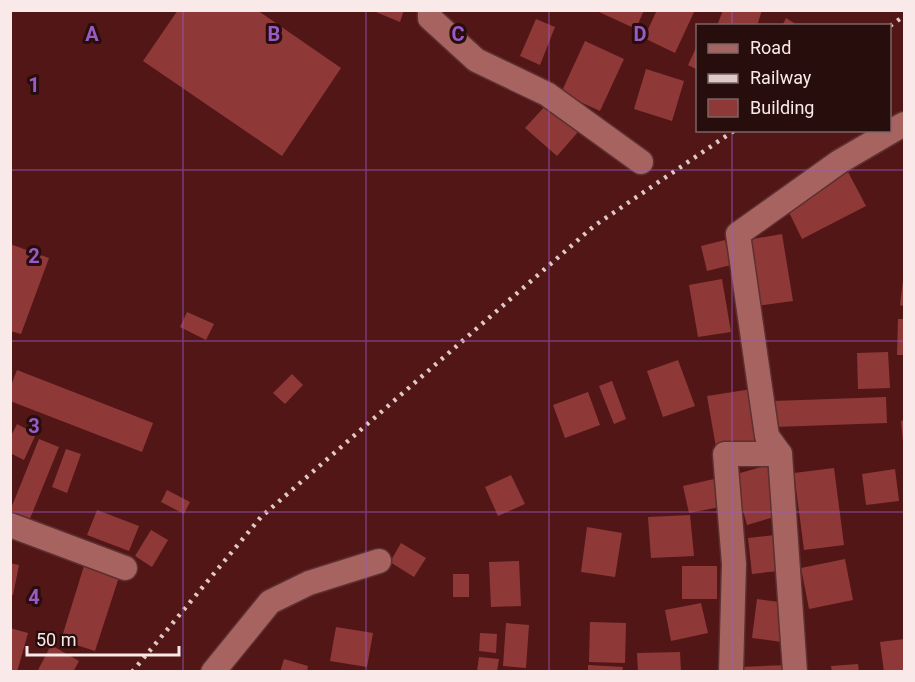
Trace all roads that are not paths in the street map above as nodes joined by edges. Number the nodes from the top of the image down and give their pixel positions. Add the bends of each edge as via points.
1 (430, 10) edge
2 (904, 124) edge
3 (890, 132) edge
4 (891, 132) edge
5 (640, 162) dead end
6 (780, 454) junction
7 (10, 525) edge
8 (379, 561) dead end
9 (125, 568) dead end
10 (213, 672) edge
11 (731, 672) edge
12 (795, 672) edge

1 - 5 street via 430,18 476,60 547,94
2 - 4 street
3 - 6 street via 839,162 738,234 767,436
6 - 11 street via 725,454 734,564
6 - 12 street
7 - 9 street
8 - 10 street via 309,583 270,602

